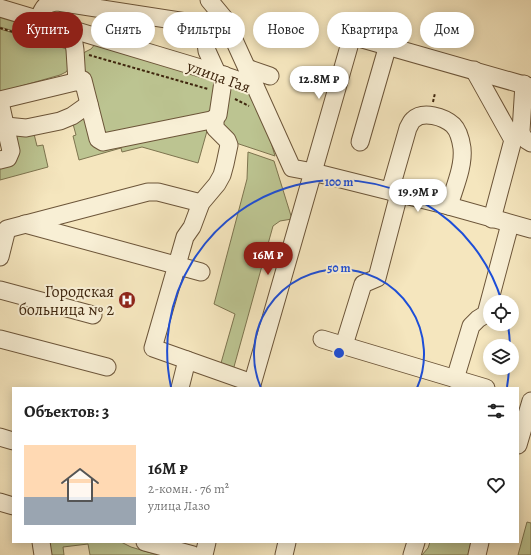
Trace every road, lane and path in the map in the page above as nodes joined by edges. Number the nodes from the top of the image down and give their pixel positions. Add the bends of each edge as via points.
1 (209, 0) edge
2 (0, 8) edge
3 (13, 12) edge
4 (42, 12) edge
5 (0, 28) edge
6 (83, 33) edge
7 (349, 48) edge
8 (387, 48) edge
9 (398, 48) edge
10 (75, 50) junction
11 (247, 68) junction
12 (474, 70) junction
13 (220, 74) junction
14 (270, 76) dead end
15 (77, 82) junction
16 (527, 85) edge
17 (255, 86) junction
18 (221, 93) junction
19 (0, 101) edge
20 (89, 104) junction
21 (267, 114) junction
22 (215, 118) junction
23 (6, 126) junction
24 (360, 142) dead end
25 (531, 143) edge
26 (0, 160) edge
27 (313, 172) junction
28 (395, 192) junction
29 (201, 203) junction
30 (449, 206) junction
31 (492, 219) junction
32 (25, 224) junction
33 (510, 224) junction
34 (531, 229) edge
35 (0, 257) edge
36 (177, 266) junction
37 (201, 272) dead end
38 (0, 290) edge
39 (93, 315) dead end
40 (0, 339) edge
41 (322, 339) dead end
42 (344, 345) junction
43 (187, 360) junction
44 (107, 367) dead end
45 (455, 379) junction
46 (252, 386) edge
47 (180, 387) edge
48 (483, 387) edge
49 (519, 398) edge
50 (531, 401) edge
51 (0, 437) edge
52 (12, 441) edge
53 (519, 442) edge
54 (0, 502) edge
55 (12, 506) edge
56 (40, 543) edge
57 (149, 543) edge
58 (207, 543) edge
59 (287, 543) edge
60 (416, 543) edge
61 (480, 543) edge
62 (43, 555) edge
63 (193, 555) edge
64 (204, 555) edge
65 (284, 555) edge
66 (412, 555) edge
67 (477, 555) edge

1 - 11 street via 224,18
2 - 3 street, улица Гая
4 - 13 street via 45,6 58,2 186,22 201,30 205,36 207,51
5 - 10 path
6 - 13 street, улица Гая
7 - 27 street
8 - 24 street
9 - 12 street
10 - 15 street
10 - 18 path
11 - 14 street
11 - 17 street
12 - 16 street
12 - 31 street via 513,140
13 - 17 street, улица Гая
13 - 18 street
15 - 19 street
15 - 20 street via 83,80
16 - 25 street via 521,131 525,139
17 - 21 street, улица Гая
18 - 21 path
18 - 22 street via 218,115
19 - 23 street
20 - 22 street via 98,139 103,142
20 - 23 street via 60,121 26,128
21 - 27 street, улица Гая via 292,168
22 - 29 street via 215,128 229,145 228,153 222,175
23 - 26 street via 11,151 8,158
27 - 28 street, улица Гая
27 - 46 street
28 - 30 street, улица Гая
28 - 30 street via 408,128 412,120 420,116 439,116 454,126 462,149 462,158
28 - 42 street via 376,278 363,284
29 - 32 street via 158,192 148,192
29 - 36 street via 192,227 185,237
30 - 31 street, улица Гая
31 - 33 street, улица Гая
32 - 35 street via 8,229
32 - 36 street
33 - 34 street, улица Гая
33 - 45 street via 486,314 471,326
36 - 37 street
36 - 43 street via 153,348
38 - 39 street
40 - 44 street
41 - 42 street
42 - 45 street
43 - 46 street
43 - 47 street
45 - 48 street
49 - 50 street
50 - 53 street
51 - 52 street
54 - 55 street
56 - 62 street
57 - 63 street
58 - 64 street
59 - 65 street
60 - 66 street
61 - 67 street

